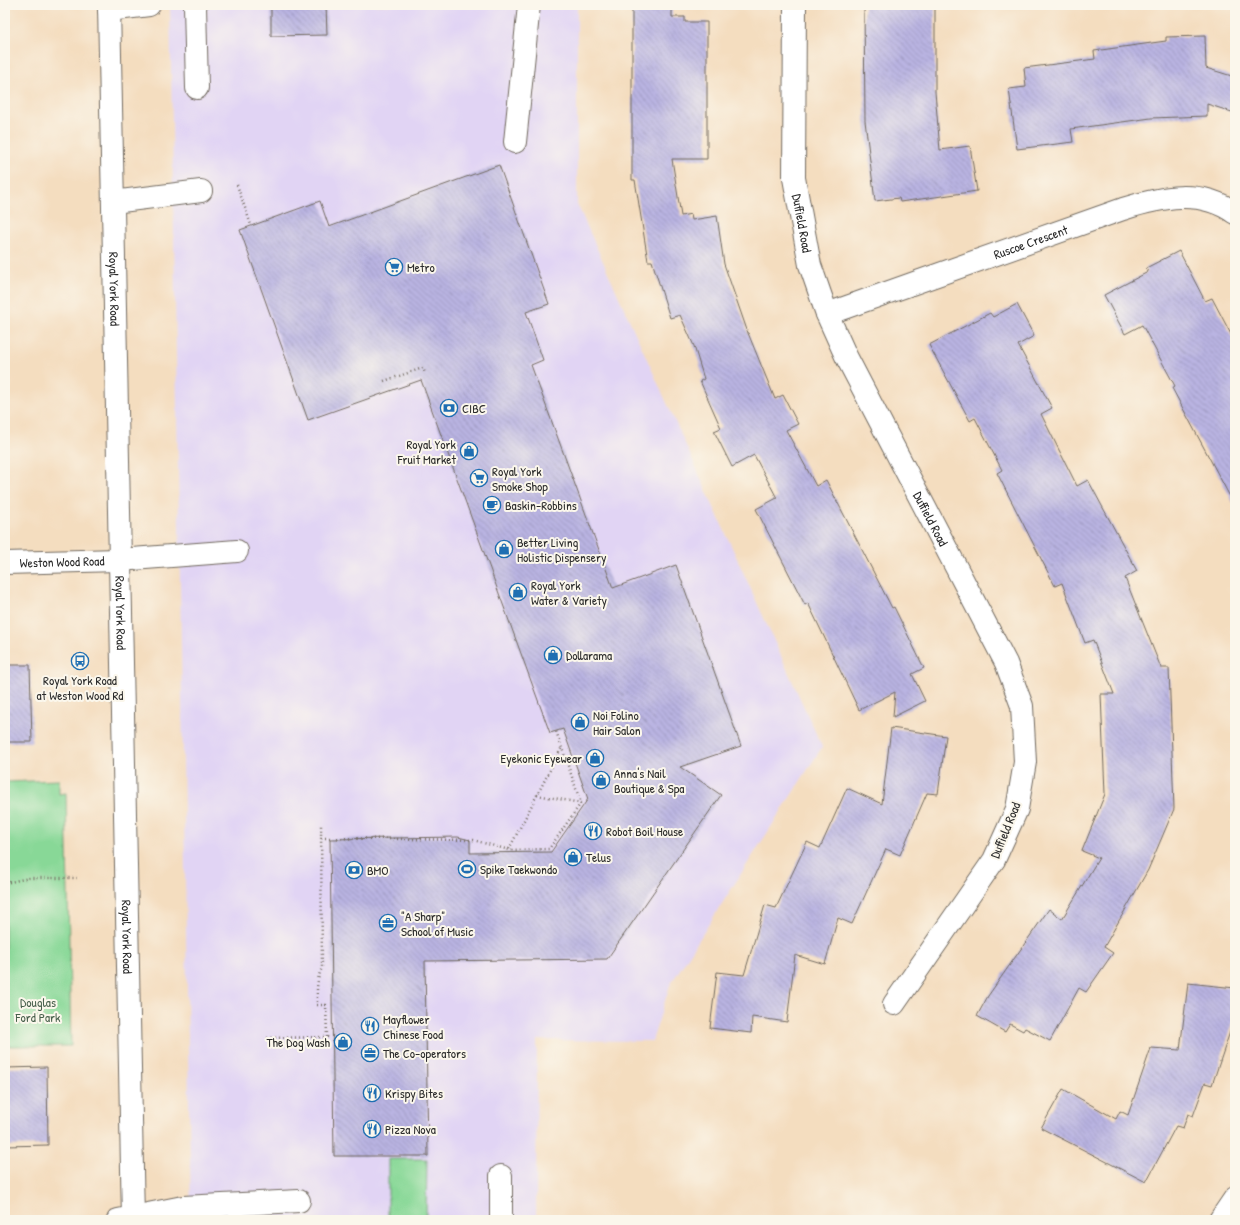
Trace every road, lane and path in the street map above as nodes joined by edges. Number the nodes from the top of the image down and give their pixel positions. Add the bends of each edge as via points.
1 (149, 5) edge
2 (195, 5) edge
3 (529, 5) edge
4 (795, 5) edge
5 (109, 8) edge
6 (197, 88) dead end
7 (515, 142) dead end
8 (237, 186) dead end
9 (201, 191) dead end
10 (113, 202) junction
11 (1235, 213) edge
12 (251, 225) dead end
13 (827, 314) junction
14 (425, 373) dead end
15 (384, 381) dead end
16 (237, 551) dead end
17 (119, 560) junction
18 (5, 562) edge
19 (556, 731) dead end
20 (562, 747) junction
21 (537, 795) junction
22 (581, 803) junction
23 (321, 824) dead end
24 (321, 838) junction
25 (509, 850) junction
26 (77, 878) dead end
27 (5, 883) edge
28 (894, 1004) dead end
29 (267, 1038) dead end
30 (501, 1176) dead end
31 (1235, 1198) edge
32 (299, 1201) dead end
33 (128, 1219) edge
34 (501, 1220) edge
35 (1220, 1220) edge

1 - 5 street
2 - 6 street
3 - 7 street
4 - 13 street, Duffield Road via 794,178 810,265
5 - 10 street, Royal York Road
8 - 12 path
9 - 10 street
10 - 17 street, Royal York Road
11 - 13 street, Ruscoe Crescent via 1226,207 1193,197 1157,198
13 - 28 street, Duffield Road via 846,356 1006,663 1022,706 1025,762 1017,809 994,860
14 - 15 path via 423,368
16 - 17 street, Weston Wood Road
17 - 18 street, Weston Wood Road
17 - 33 street, Royal York Road via 127,838
19 - 20 path
20 - 21 path
20 - 22 path
21 - 22 path
21 - 25 path
22 - 25 path via 549,849
23 - 24 path
24 - 25 path via 473,840
24 - 29 path via 322,968 317,978 317,1005 326,1005 327,1037
26 - 27 path via 29,878
30 - 34 street
31 - 35 street
32 - 33 street via 183,1207

